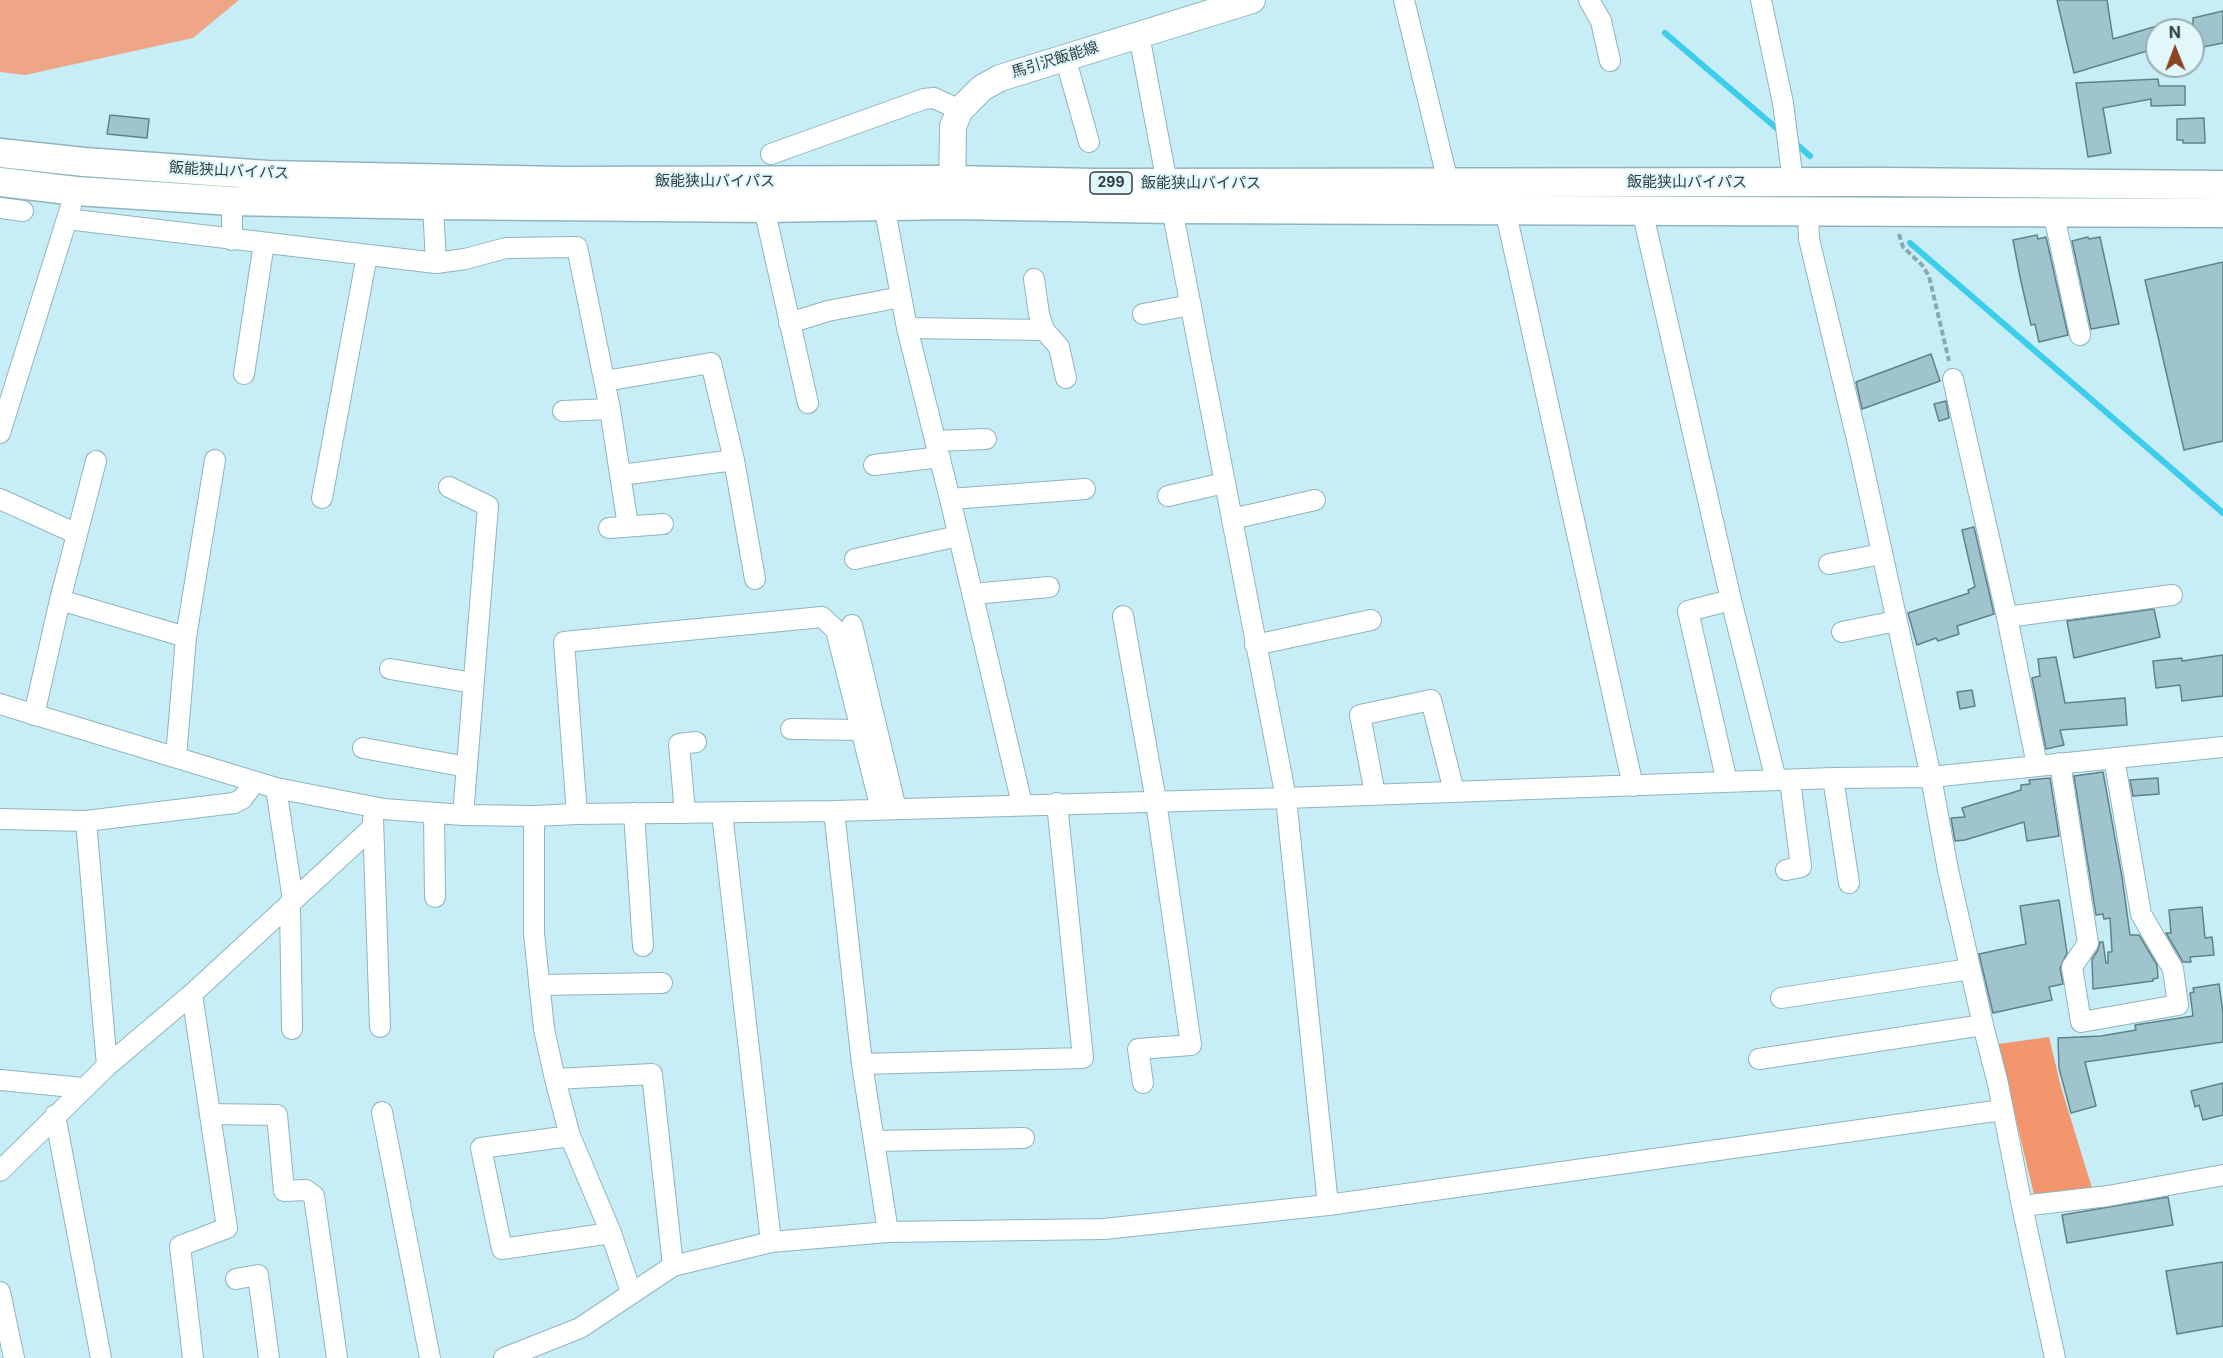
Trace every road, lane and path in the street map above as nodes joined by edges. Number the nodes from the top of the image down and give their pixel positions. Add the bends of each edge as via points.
1 (1252, 0) edge
2 (1404, 0) edge
3 (1589, 0) edge
4 (1761, 0) edge
5 (1139, 35) junction
6 (1065, 57) junction
7 (1610, 61) dead end
8 (960, 110) junction
9 (1089, 142) dead end
10 (0, 153) edge
11 (771, 154) dead end
12 (84, 162) junction
13 (0, 182) edge
14 (1448, 182) junction
15 (1793, 182) junction
16 (2223, 184) edge
17 (76, 191) junction
18 (952, 193) junction
19 (1170, 196) junction
20 (232, 201) junction
21 (432, 205) junction
22 (884, 205) junction
23 (0, 208) edge
24 (764, 208) junction
25 (1505, 209) junction
26 (1642, 210) junction
27 (1808, 210) junction
28 (23, 211) dead end
29 (1891, 211) junction
30 (2053, 211) junction
31 (2223, 213) edge
32 (67, 219) junction
33 (232, 240) junction
34 (264, 243) junction
35 (368, 255) junction
36 (436, 262) junction
37 (1034, 279) dead end
38 (901, 297) junction
39 (1191, 305) junction
40 (1143, 314) dead end
41 (789, 323) junction
42 (907, 328) junction
43 (1044, 330) junction
44 (2080, 335) dead end
45 (244, 374) dead end
46 (1066, 378) dead end
47 (1953, 379) joint
48 (605, 381) junction
49 (808, 403) dead end
50 (610, 408) junction
51 (563, 411) dead end
52 (0, 433) edge
53 (986, 439) dead end
54 (938, 449) junction
55 (215, 460) dead end
56 (734, 460) junction
57 (96, 461) dead end
58 (874, 465) dead end
59 (621, 475) junction
60 (1224, 483) junction
61 (449, 487) dead end
62 (1085, 489) dead end
63 (1168, 496) dead end
64 (322, 498) dead end
65 (950, 498) junction
66 (0, 499) edge
67 (1315, 500) dead end
68 (1232, 519) junction
69 (663, 524) dead end
70 (77, 534) junction
71 (958, 536) junction
72 (1882, 554) junction
73 (855, 559) dead end
74 (1829, 564) dead end
75 (755, 579) dead end
76 (1048, 587) dead end
77 (973, 594) junction
78 (2172, 595) dead end
79 (60, 600) junction
80 (1731, 600) junction
81 (1123, 616) dead end
82 (2007, 618) junction
83 (1371, 620) dead end
84 (1896, 621) junction
85 (852, 625) dead end
86 (1842, 632) dead end
87 (186, 637) junction
88 (1255, 645) junction
89 (390, 669) dead end
90 (473, 683) junction
91 (0, 704) edge
92 (34, 715) junction
93 (790, 729) dead end
94 (862, 730) junction
95 (696, 742) dead end
96 (2223, 747) edge
97 (363, 748) dead end
98 (176, 757) junction
99 (2114, 758) junction
100 (2060, 763) junction
101 (2037, 765) junction
102 (467, 767) junction
103 (1931, 777) junction
104 (1833, 778) junction
105 (1783, 780) junction
106 (255, 782) junction
107 (1727, 782) junction
108 (1633, 786) junction
109 (276, 788) junction
110 (1454, 791) junction
111 (1375, 794) junction
112 (1286, 798) junction
113 (1156, 801) junction
114 (1057, 803) junction
115 (1022, 804) junction
116 (374, 807) junction
117 (888, 809) junction
118 (834, 811) junction
119 (434, 813) junction
120 (634, 813) junction
121 (685, 813) junction
122 (722, 813) junction
123 (577, 814) junction
124 (463, 815) junction
125 (534, 816) junction
126 (0, 819) edge
127 (86, 821) junction
128 (373, 827) junction
129 (1786, 870) dead end
130 (1849, 883) dead end
131 (435, 897) dead end
132 (291, 902) junction
133 (643, 946) dead end
134 (1970, 969) junction
135 (662, 982) dead end
136 (539, 985) junction
137 (192, 994) junction
138 (1781, 998) dead end
139 (1983, 1025) junction
140 (380, 1027) dead end
141 (291, 1029) dead end
142 (1759, 1059) dead end
143 (862, 1064) junction
144 (107, 1066) junction
145 (555, 1079) junction
146 (0, 1080) edge
147 (1143, 1083) dead end
148 (83, 1088) junction
149 (2002, 1110) junction
150 (382, 1112) dead end
151 (210, 1114) junction
152 (55, 1115) junction
153 (570, 1136) junction
154 (1024, 1138) dead end
155 (876, 1141) junction
156 (0, 1171) edge
157 (2223, 1175) edge
158 (1328, 1205) junction
159 (2022, 1206) junction
160 (888, 1232) junction
161 (611, 1233) junction
162 (771, 1242) junction
163 (673, 1266) junction
164 (236, 1280) dead end
165 (0, 1292) edge
166 (631, 1292) junction
167 (14, 1358) edge
168 (101, 1358) edge
169 (193, 1358) edge
170 (269, 1358) edge
171 (337, 1358) edge
172 (430, 1358) edge
173 (504, 1358) edge
174 (2055, 1358) edge

1 - 5 main road, 馬引沢飯能線
2 - 14 street
3 - 7 street via 1601,21
4 - 15 street
5 - 6 main road, 馬引沢飯能線
5 - 19 street
6 - 8 main road, 馬引沢飯能線 via 1000,78 982,88
6 - 9 street
8 - 11 street via 934,98 924,99
8 - 18 main road via 953,126
10 - 12 highway, 飯能狭山バイパス / 299
12 - 17 street
12 - 18 highway, 飯能狭山バイパス / 299 via 267,174
13 - 17 highway, 飯能狭山バイパス / 299
14 - 15 highway, 飯能狭山バイパス / 299
14 - 19 highway, 飯能狭山バイパス / 299
15 - 16 highway, 飯能狭山バイパス / 299
17 - 20 highway, 飯能狭山バイパス / 299
17 - 32 street
18 - 19 highway, 飯能狭山バイパス / 299
18 - 22 highway, 飯能狭山バイパス / 299
19 - 25 highway, 飯能狭山バイパス / 299
19 - 39 street
20 - 21 highway, 飯能狭山バイパス / 299
20 - 33 street
21 - 24 highway, 飯能狭山バイパス / 299
21 - 36 street
22 - 24 highway, 飯能狭山バイパス / 299
22 - 38 street
23 - 28 street
24 - 41 street
25 - 26 highway, 飯能狭山バイパス / 299
25 - 108 street
26 - 27 highway, 飯能狭山バイパス / 299
26 - 80 street
27 - 29 highway, 飯能狭山バイパス / 299
27 - 72 street via 1809,239
29 - 30 highway, 飯能狭山バイパス / 299
29 - 47 path via 1903,247 1929,276
30 - 31 highway, 飯能狭山バイパス / 299
30 - 44 street
32 - 33 street
32 - 52 street
33 - 34 street
34 - 35 street
34 - 45 street
35 - 36 street
35 - 64 street
36 - 48 street via 506,248 577,247
37 - 43 street
38 - 41 street
38 - 42 street
39 - 40 street
39 - 60 street
41 - 49 street
42 - 43 street
42 - 54 street
43 - 46 street via 1059,346
47 - 82 street
48 - 50 street
48 - 56 street via 711,363
50 - 51 street
50 - 59 street
53 - 54 street
54 - 58 street
54 - 65 street
55 - 87 street
56 - 59 street
56 - 75 street
57 - 70 street
59 - 69 street via 618,527
60 - 63 street
60 - 68 street
61 - 90 street via 488,506
62 - 65 street
65 - 71 street
66 - 70 street
67 - 68 street
68 - 88 street
70 - 79 street
71 - 73 street
71 - 77 street
72 - 74 street
72 - 84 street
76 - 77 street
77 - 115 street
78 - 82 street
79 - 87 street
79 - 92 street
80 - 105 street
80 - 107 street via 1688,611
81 - 113 street
82 - 101 street
83 - 88 street
84 - 86 street
84 - 103 street
85 - 117 street
87 - 98 street
88 - 112 street
89 - 90 street
90 - 102 street
91 - 92 street
92 - 98 street
93 - 94 street
94 - 117 street
94 - 123 street via 836,630 822,617 564,642
95 - 121 street via 679,744
96 - 99 street
97 - 102 street
98 - 106 street
99 - 100 street
99 - 100 street via 2141,914 2173,969 2178,1005 2081,1022 2072,967 2088,943
100 - 101 street
101 - 103 street
102 - 124 street
103 - 104 street
103 - 134 street
104 - 105 street
104 - 130 street
105 - 107 street
105 - 129 street via 1802,867
106 - 109 street
106 - 127 street via 234,803
107 - 108 street
108 - 110 street
109 - 116 street
109 - 132 street
110 - 111 street
110 - 111 street via 1431,700 1360,716
111 - 112 street
112 - 113 street
112 - 158 street
113 - 114 street
113 - 147 street via 1191,1045 1138,1049
114 - 115 street
114 - 143 street via 1083,1058
115 - 117 street
116 - 119 street
116 - 128 street
117 - 118 street
118 - 122 street
118 - 143 street
119 - 124 street
119 - 131 street
120 - 121 street
120 - 123 street
120 - 133 street
121 - 122 street
122 - 162 street
123 - 125 street
124 - 125 street
125 - 136 street via 534,933
126 - 127 street
127 - 144 street
128 - 132 street
128 - 140 street
132 - 137 street
132 - 141 street
134 - 138 street
134 - 139 street
135 - 136 street
136 - 145 street
137 - 144 street
137 - 151 street
139 - 142 street
139 - 149 street
143 - 155 street
144 - 148 street
145 - 153 street
145 - 163 street via 652,1074
146 - 148 street
148 - 152 street
149 - 158 street
149 - 159 street
150 - 172 street
151 - 169 street via 227,1228 180,1246
151 - 171 street via 277,1115 284,1191 306,1190 314,1196
152 - 156 street
152 - 168 street
153 - 161 street
153 - 161 street via 481,1148 502,1249
154 - 155 street
155 - 160 street
157 - 159 street via 2108,1196
158 - 160 street via 1104,1229
159 - 174 street
160 - 162 street
161 - 166 street
162 - 163 street
163 - 166 street
164 - 170 street via 258,1275
165 - 167 street
166 - 173 street via 580,1328

